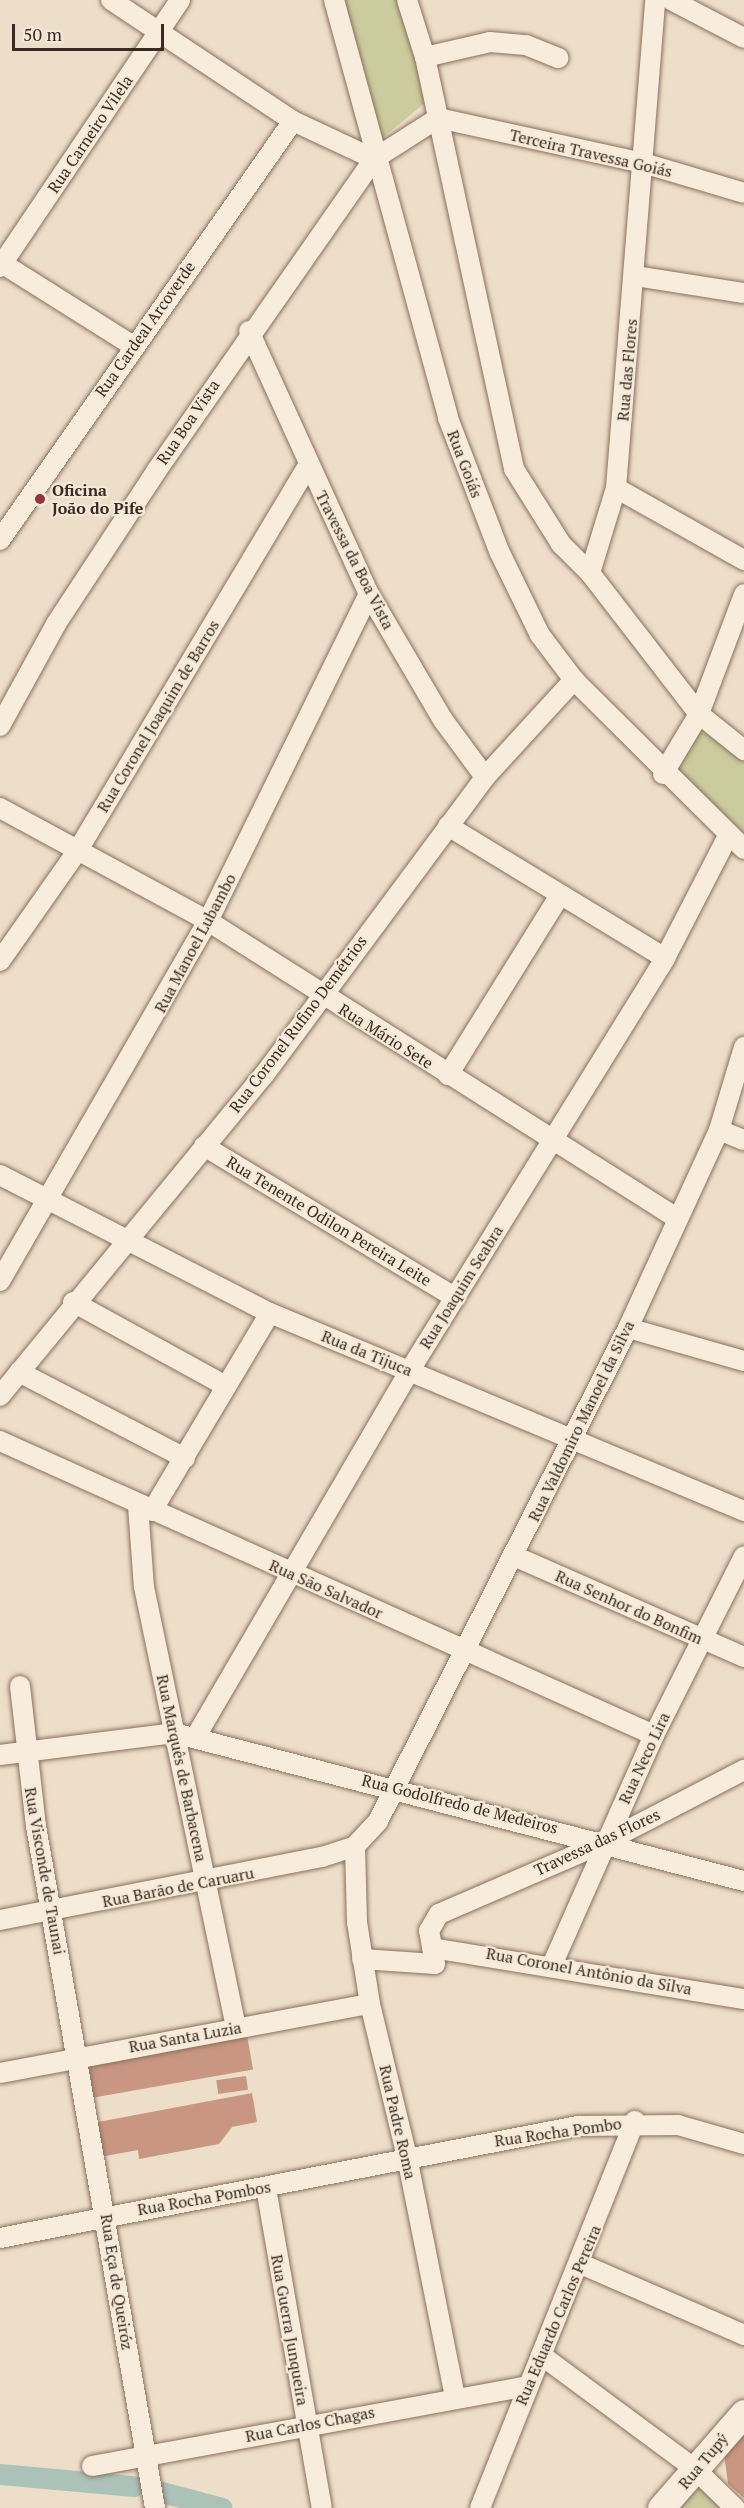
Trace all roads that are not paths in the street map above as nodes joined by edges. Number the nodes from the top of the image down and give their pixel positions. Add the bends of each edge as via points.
1 (111, 0) edge
2 (180, 0) edge
3 (334, 0) edge
4 (407, 0) edge
5 (655, 0) edge
6 (671, 0) edge
7 (161, 29) junction
8 (744, 38) edge
9 (425, 57) junction
10 (559, 58) dead end
11 (438, 118) junction
12 (293, 121) junction
13 (374, 159) junction
14 (643, 163) junction
15 (744, 193) edge
16 (1, 265) edge
17 (635, 276) junction
18 (744, 293) edge
19 (249, 331) junction
20 (132, 345) junction
21 (308, 465) junction
22 (616, 488) junction
23 (0, 540) edge
24 (744, 560) edge
25 (590, 573) junction
26 (369, 594) junction
27 (744, 594) edge
28 (574, 680) junction
29 (699, 714) junction
30 (0, 726) edge
31 (744, 750) edge
32 (663, 774) junction
33 (485, 777) junction
34 (0, 808) edge
35 (448, 826) junction
36 (728, 836) junction
37 (744, 849) edge
38 (78, 850) junction
39 (560, 896) junction
40 (208, 921) junction
41 (665, 958) junction
42 (0, 961) edge
43 (320, 994) junction
44 (744, 1047) edge
45 (448, 1075) junction
46 (719, 1130) junction
47 (552, 1140) junction
48 (744, 1140) edge
49 (204, 1146) junction
50 (0, 1175) edge
51 (43, 1200) junction
52 (675, 1217) junction
53 (124, 1241) junction
54 (0, 1281) edge
55 (454, 1297) junction
56 (73, 1302) junction
57 (270, 1313) junction
58 (628, 1328) junction
59 (744, 1361) edge
60 (410, 1370) junction
61 (19, 1372) junction
62 (226, 1386) junction
63 (0, 1396) edge
64 (572, 1440) junction
65 (0, 1441) edge
66 (184, 1458) junction
67 (145, 1508) junction
68 (744, 1511) edge
69 (514, 1556) junction
70 (744, 1556) edge
71 (294, 1575) junction
72 (703, 1640) junction
73 (466, 1652) junction
74 (744, 1657) edge
75 (20, 1686) dead end
76 (174, 1733) junction
77 (654, 1735) junction
78 (195, 1738) junction
79 (26, 1751) junction
80 (0, 1755) edge
81 (744, 1770) edge
82 (398, 1787) junction
83 (605, 1842) junction
84 (355, 1846) junction
85 (207, 1881) junction
86 (744, 1881) edge
87 (50, 1911) junction
88 (0, 1920) edge
89 (434, 1956) junction
90 (362, 1959) junction
91 (553, 1964) junction
92 (744, 1999) edge
93 (370, 2004) junction
94 (236, 2029) junction
95 (80, 2055) junction
96 (0, 2073) edge
97 (634, 2121) junction
98 (744, 2144) edge
99 (407, 2157) junction
100 (266, 2188) junction
101 (106, 2215) junction
102 (0, 2238) edge
103 (581, 2264) junction
104 (744, 2335) edge
105 (541, 2355) junction
106 (528, 2386) junction
107 (455, 2397) junction
108 (744, 2413) edge
109 (306, 2424) junction
110 (145, 2456) junction
111 (92, 2466) dead end
112 (695, 2469) junction
113 (322, 2506) edge
114 (155, 2508) edge
115 (480, 2508) edge
116 (661, 2508) edge
117 (735, 2508) edge

1 - 7 street
2 - 7 street, Rua Carneiro Vilela
3 - 13 street, Rua Goiás
4 - 9 street
5 - 14 street, Rua das Flores
6 - 8 street
7 - 12 street
7 - 16 street, Rua Carneiro Vilela
9 - 10 street via 490,42 526,45
9 - 11 street
11 - 13 street
11 - 14 street, Terceira Travessa Goiás
11 - 25 street via 507,448 561,544
12 - 13 street
12 - 20 street, Rua Cardeal Arcoverde
13 - 19 street, Rua Boa Vista
13 - 28 street, Rua Goiás via 448,418 499,551 540,635
14 - 15 street, Terceira Travessa Goiás
14 - 17 street, Rua das Flores
16 - 20 street
17 - 18 street
17 - 22 street, Rua das Flores
19 - 21 street, Travessa da Boa Vista
19 - 30 street, Rua Boa Vista via 56,624
20 - 23 street, Rua Cardeal Arcoverde
21 - 26 street, Travessa da Boa Vista
21 - 38 street, Rua Coronel Joaquim de Barros
22 - 24 street
22 - 25 street, Rua das Flores
25 - 29 street
26 - 33 street, Travessa da Boa Vista via 442,720
26 - 40 street, Rua Manoel Lubambo
27 - 29 street
28 - 32 street, Rua Goiás
28 - 33 street, Rua Coronel Rufino Demétrios
29 - 31 street
29 - 32 street
32 - 36 street, Rua Goiás
33 - 35 street, Rua Coronel Rufino Demétrios
34 - 38 street, Rua Mário Sete
35 - 39 street
35 - 43 street, Rua Coronel Rufino Demétrios
36 - 37 street, Rua Goiás
36 - 41 street, Rua Joaquim Seabra
38 - 40 street, Rua Mário Sete
38 - 42 street, Rua Coronel Joaquim de Barros
39 - 41 street
39 - 45 street
40 - 43 street, Rua Mário Sete
40 - 51 street, Rua Manoel Lubambo via 143,1039
41 - 47 street, Rua Joaquim Seabra
43 - 45 street, Rua Mário Sete
43 - 49 street, Rua Coronel Rufino Demétrios via 264,1076
44 - 46 street, Rua Valdomiro Manoel da Silva
45 - 47 street, Rua Mário Sete
46 - 48 street
46 - 52 street, Rua Valdomiro Manoel da Silva
47 - 52 street, Rua Mário Sete
47 - 55 street, Rua Joaquim Seabra
49 - 53 street, Rua Coronel Rufino Demétrios
49 - 55 street, Rua Tenente Odilon Pereira Leite
50 - 51 street, Rua da Tijuca
51 - 53 street, Rua da Tijuca
51 - 54 street, Rua Manoel Lubambo
52 - 58 street, Rua Valdomiro Manoel da Silva
53 - 56 street, Rua Coronel Rufino Demétrios
53 - 57 street, Rua da Tijuca
55 - 60 street, Rua Joaquim Seabra
56 - 61 street, Rua Coronel Rufino Demétrios
56 - 62 street
57 - 60 street, Rua da Tijuca
57 - 62 street
58 - 59 street
58 - 64 street, Rua Valdomiro Manoel da Silva
60 - 64 street, Rua da Tijuca
60 - 71 street, Rua Joaquim Seabra
61 - 63 street, Rua Coronel Rufino Demétrios
61 - 66 street
62 - 66 street
64 - 68 street, Rua da Tijuca
64 - 69 street, Rua Valdomiro Manoel da Silva
65 - 67 street, Rua São Salvador
66 - 67 street
67 - 71 street, Rua São Salvador
67 - 76 street, Rua Marquês de Barbacena via 144,1587
69 - 72 street, Rua Senhor do Bonfim
69 - 73 street, Rua Valdomiro Manoel da Silva
70 - 72 street, Rua Neco Lira
71 - 73 street, Rua São Salvador
71 - 78 street, Rua Joaquim Seabra
72 - 74 street, Rua Senhor do Bonfim
72 - 77 street, Rua Neco Lira
73 - 77 street, Rua São Salvador
73 - 82 street, Rua Valdomiro Manoel da Silva
75 - 79 street, Rua Visconde de Taunai
76 - 78 street, Rua Godolfredo de Medeiros
76 - 79 street
76 - 85 street, Rua Marquês de Barbacena
77 - 83 street, Rua Neco Lira
78 - 82 street, Rua Godolfredo de Medeiros
79 - 80 street
79 - 87 street, Rua Visconde de Taunai
81 - 83 street, Travessa das Flores
82 - 83 street, Rua Godolfredo de Medeiros
82 - 84 street, Rua Valdomiro Manoel da Silva
83 - 86 street, Rua Godolfredo de Medeiros
83 - 89 street, Travessa das Flores via 448,1908 430,1924
83 - 91 street, Rua Neco Lira
84 - 85 street, Rua Barão de Caruaru
84 - 90 street, Rua Padre Roma
85 - 87 street, Rua Barão de Caruaru
85 - 94 street, Rua Marquês de Barbacena
87 - 88 street, Rua Barão de Caruaru
87 - 95 street, Rua Visconde de Taunai
89 - 90 street, Rua Coronel Antônio da Silva
89 - 91 street, Rua Coronel Antônio da Silva
90 - 93 street, Rua Padre Roma
91 - 92 street, Rua Coronel Antônio da Silva
93 - 94 street, Rua Santa Luzia
93 - 99 street, Rua Padre Roma
94 - 95 street, Rua Santa Luzia
95 - 96 street, Rua Santa Luzia
95 - 101 street, Rua Eça de Queiróz
97 - 98 street, Rua Rocha Pombo via 678,2125
97 - 99 street, Rua Rocha Pombo
97 - 103 street, Rua Eduardo Carlos Pereira
99 - 100 street, Rua Rocha Pombos
99 - 107 street, Rua Padre Roma
100 - 101 street, Rua Rocha Pombos
100 - 109 street, Rua Guerra Junqueira
101 - 102 street, Rua Rocha Pombos
101 - 110 street, Rua Eça de Queiróz
103 - 104 street
103 - 105 street, Rua Eduardo Carlos Pereira
105 - 106 street, Rua Eduardo Carlos Pereira
105 - 112 street
106 - 107 street, Rua Carlos Chagas
106 - 115 street, Rua Eduardo Carlos Pereira
107 - 109 street, Rua Carlos Chagas
108 - 112 street, Rua Tupý
109 - 110 street, Rua Carlos Chagas
109 - 113 street, Rua Guerra Junqueira
110 - 111 street, Rua Carlos Chagas
110 - 114 street, Rua Eça de Queiróz
112 - 116 street, Rua Tupý
112 - 117 street

